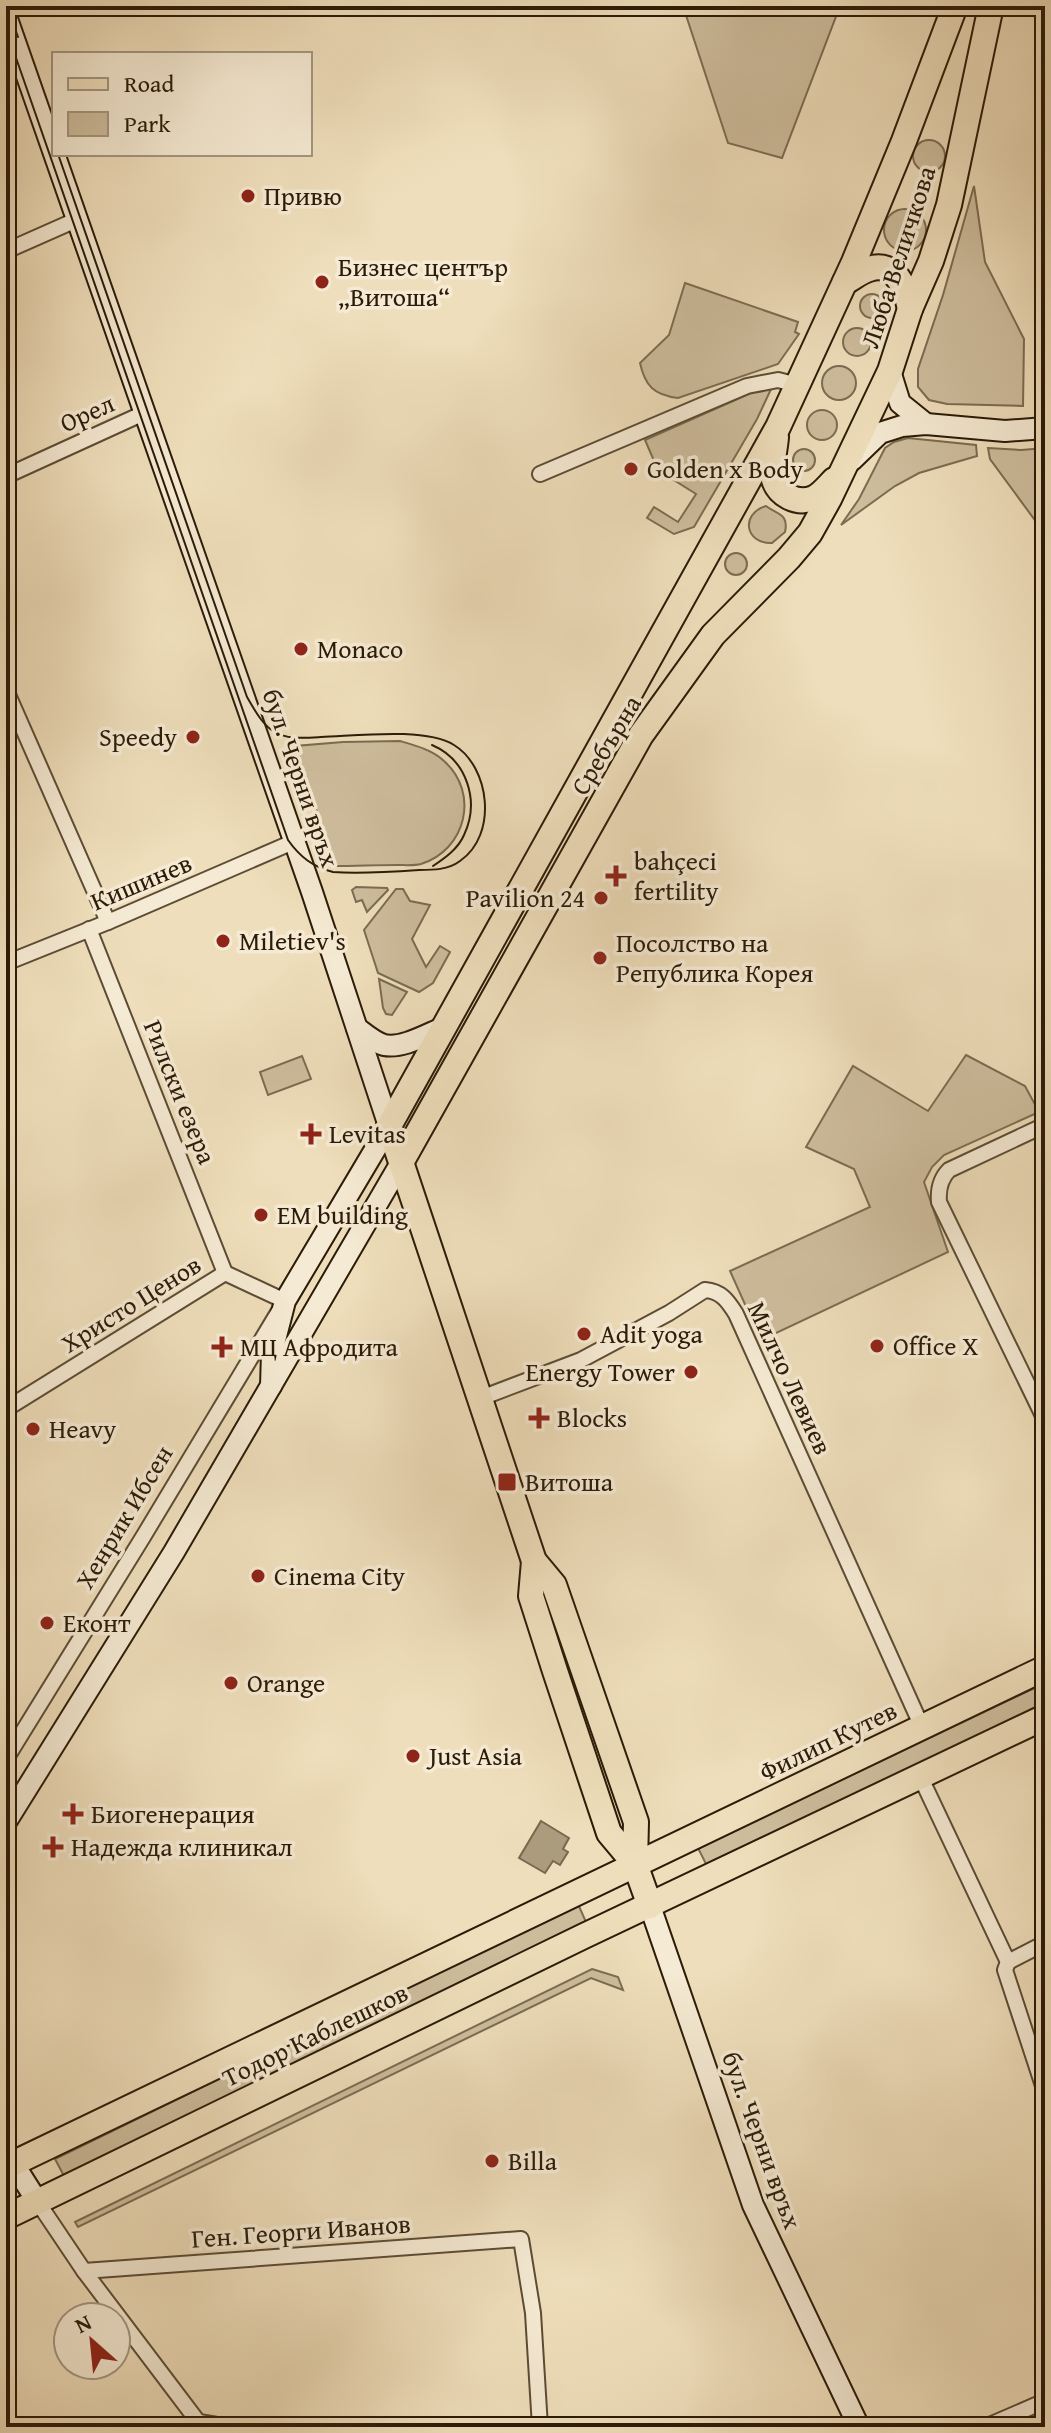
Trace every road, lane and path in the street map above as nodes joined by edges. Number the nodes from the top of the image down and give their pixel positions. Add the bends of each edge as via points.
1 (955, 6) edge
2 (991, 6) edge
3 (6, 16) edge
4 (52, 150) edge
5 (54, 156) edge
6 (76, 220) junction
7 (6, 251) edge
8 (845, 282) junction
9 (910, 309) junction
10 (890, 371) junction
11 (798, 385) junction
12 (144, 413) junction
13 (926, 424) junction
14 (778, 427) junction
15 (1045, 428) edge
16 (844, 469) junction
17 (540, 474) dead end
18 (6, 476) edge
19 (6, 690) edge
20 (293, 842) junction
21 (108, 922) junction
22 (89, 929) junction
23 (6, 963) edge
24 (445, 1027) junction
25 (357, 1028) junction
26 (1045, 1125) edge
27 (389, 1126) junction
28 (402, 1161) junction
29 (225, 1273) junction
30 (285, 1301) junction
31 (271, 1386) junction
32 (481, 1398) junction
33 (6, 1409) edge
34 (1045, 1420) edge
35 (1045, 1668) edge
36 (1045, 1717) edge
37 (922, 1727) junction
38 (6, 1759) edge
39 (920, 1776) junction
40 (6, 1822) edge
41 (635, 1864) junction
42 (650, 1906) junction
43 (1045, 1943) edge
44 (1008, 1962) junction
45 (1045, 2092) edge
46 (9, 2161) edge
47 (37, 2201) junction
48 (6, 2217) edge
49 (84, 2271) junction
50 (1045, 2401) edge
51 (200, 2424) edge
52 (229, 2427) edge
53 (540, 2427) edge
54 (859, 2427) edge
55 (985, 2427) edge

1 - 8 main road, Люба Величкова
2 - 9 main road, Люба Величкова via 949,205
3 - 4 main road, бул. Черни връх
5 - 6 main road, бул. Черни връх
6 - 7 street
6 - 12 main road, бул. Черни връх
8 - 9 main road via 868,269 892,271 906,289
8 - 11 main road, Сребърна
9 - 10 main road, Люба Величкова
10 - 13 main road via 900,403
10 - 16 main road, Люба Величкова
11 - 14 main road, Сребърна
11 - 17 street via 778,380 747,386
12 - 18 street, Орел
12 - 20 main road, бул. Черни връх
13 - 15 main road, Сребърна via 1005,431
13 - 16 main road, Сребърна via 880,433
14 - 16 main road via 773,473 776,486 791,498 814,498
14 - 24 main road, Сребърна
16 - 28 main road, Сребърна via 810,533 713,635 641,735
19 - 21 street
20 - 21 street, Кишинев
20 - 25 main road, бул. Черни връх
21 - 22 street, Кишинев
22 - 23 street, Кишинев
22 - 29 street, Рилски езера
24 - 25 main road via 390,1045
24 - 27 main road, Сребърна
25 - 27 main road, бул. Черни връх
26 - 34 street via 949,1170 938,1194
27 - 28 main road, бул. Черни връх
27 - 30 main road, Хенрик Ибсен
28 - 31 main road, Хенрик Ибсен
28 - 32 main road, бул. Черни връх
29 - 30 street, Христо Ценов
29 - 33 street, Христо Ценов
30 - 31 main road, Хенрик Ибсен via 272,1352
30 - 38 street, Хенрик Ибсен
31 - 40 main road, Хенрик Ибсен
32 - 37 street, Милчо Левиев via 581,1360 705,1290 725,1296
32 - 41 main road, бул. Черни връх via 534,1561 554,1585 636,1822
35 - 37 main road, Филип Кутев
36 - 39 main road
37 - 41 main road, Филип Кутев
39 - 42 main road
39 - 44 street
41 - 42 main road, бул. Черни връх
41 - 46 main road, Тодор Каблешков
42 - 47 main road, Тодор Каблешков
42 - 54 main road, бул. Черни връх via 753,2205
43 - 44 street
44 - 45 street via 1005,1970
46 - 47 main road
47 - 48 main road, Тодор Каблешков
47 - 49 street
49 - 51 street
49 - 53 street, Ген. Георги Иванов via 521,2239 533,2313
50 - 55 street
51 - 52 street

